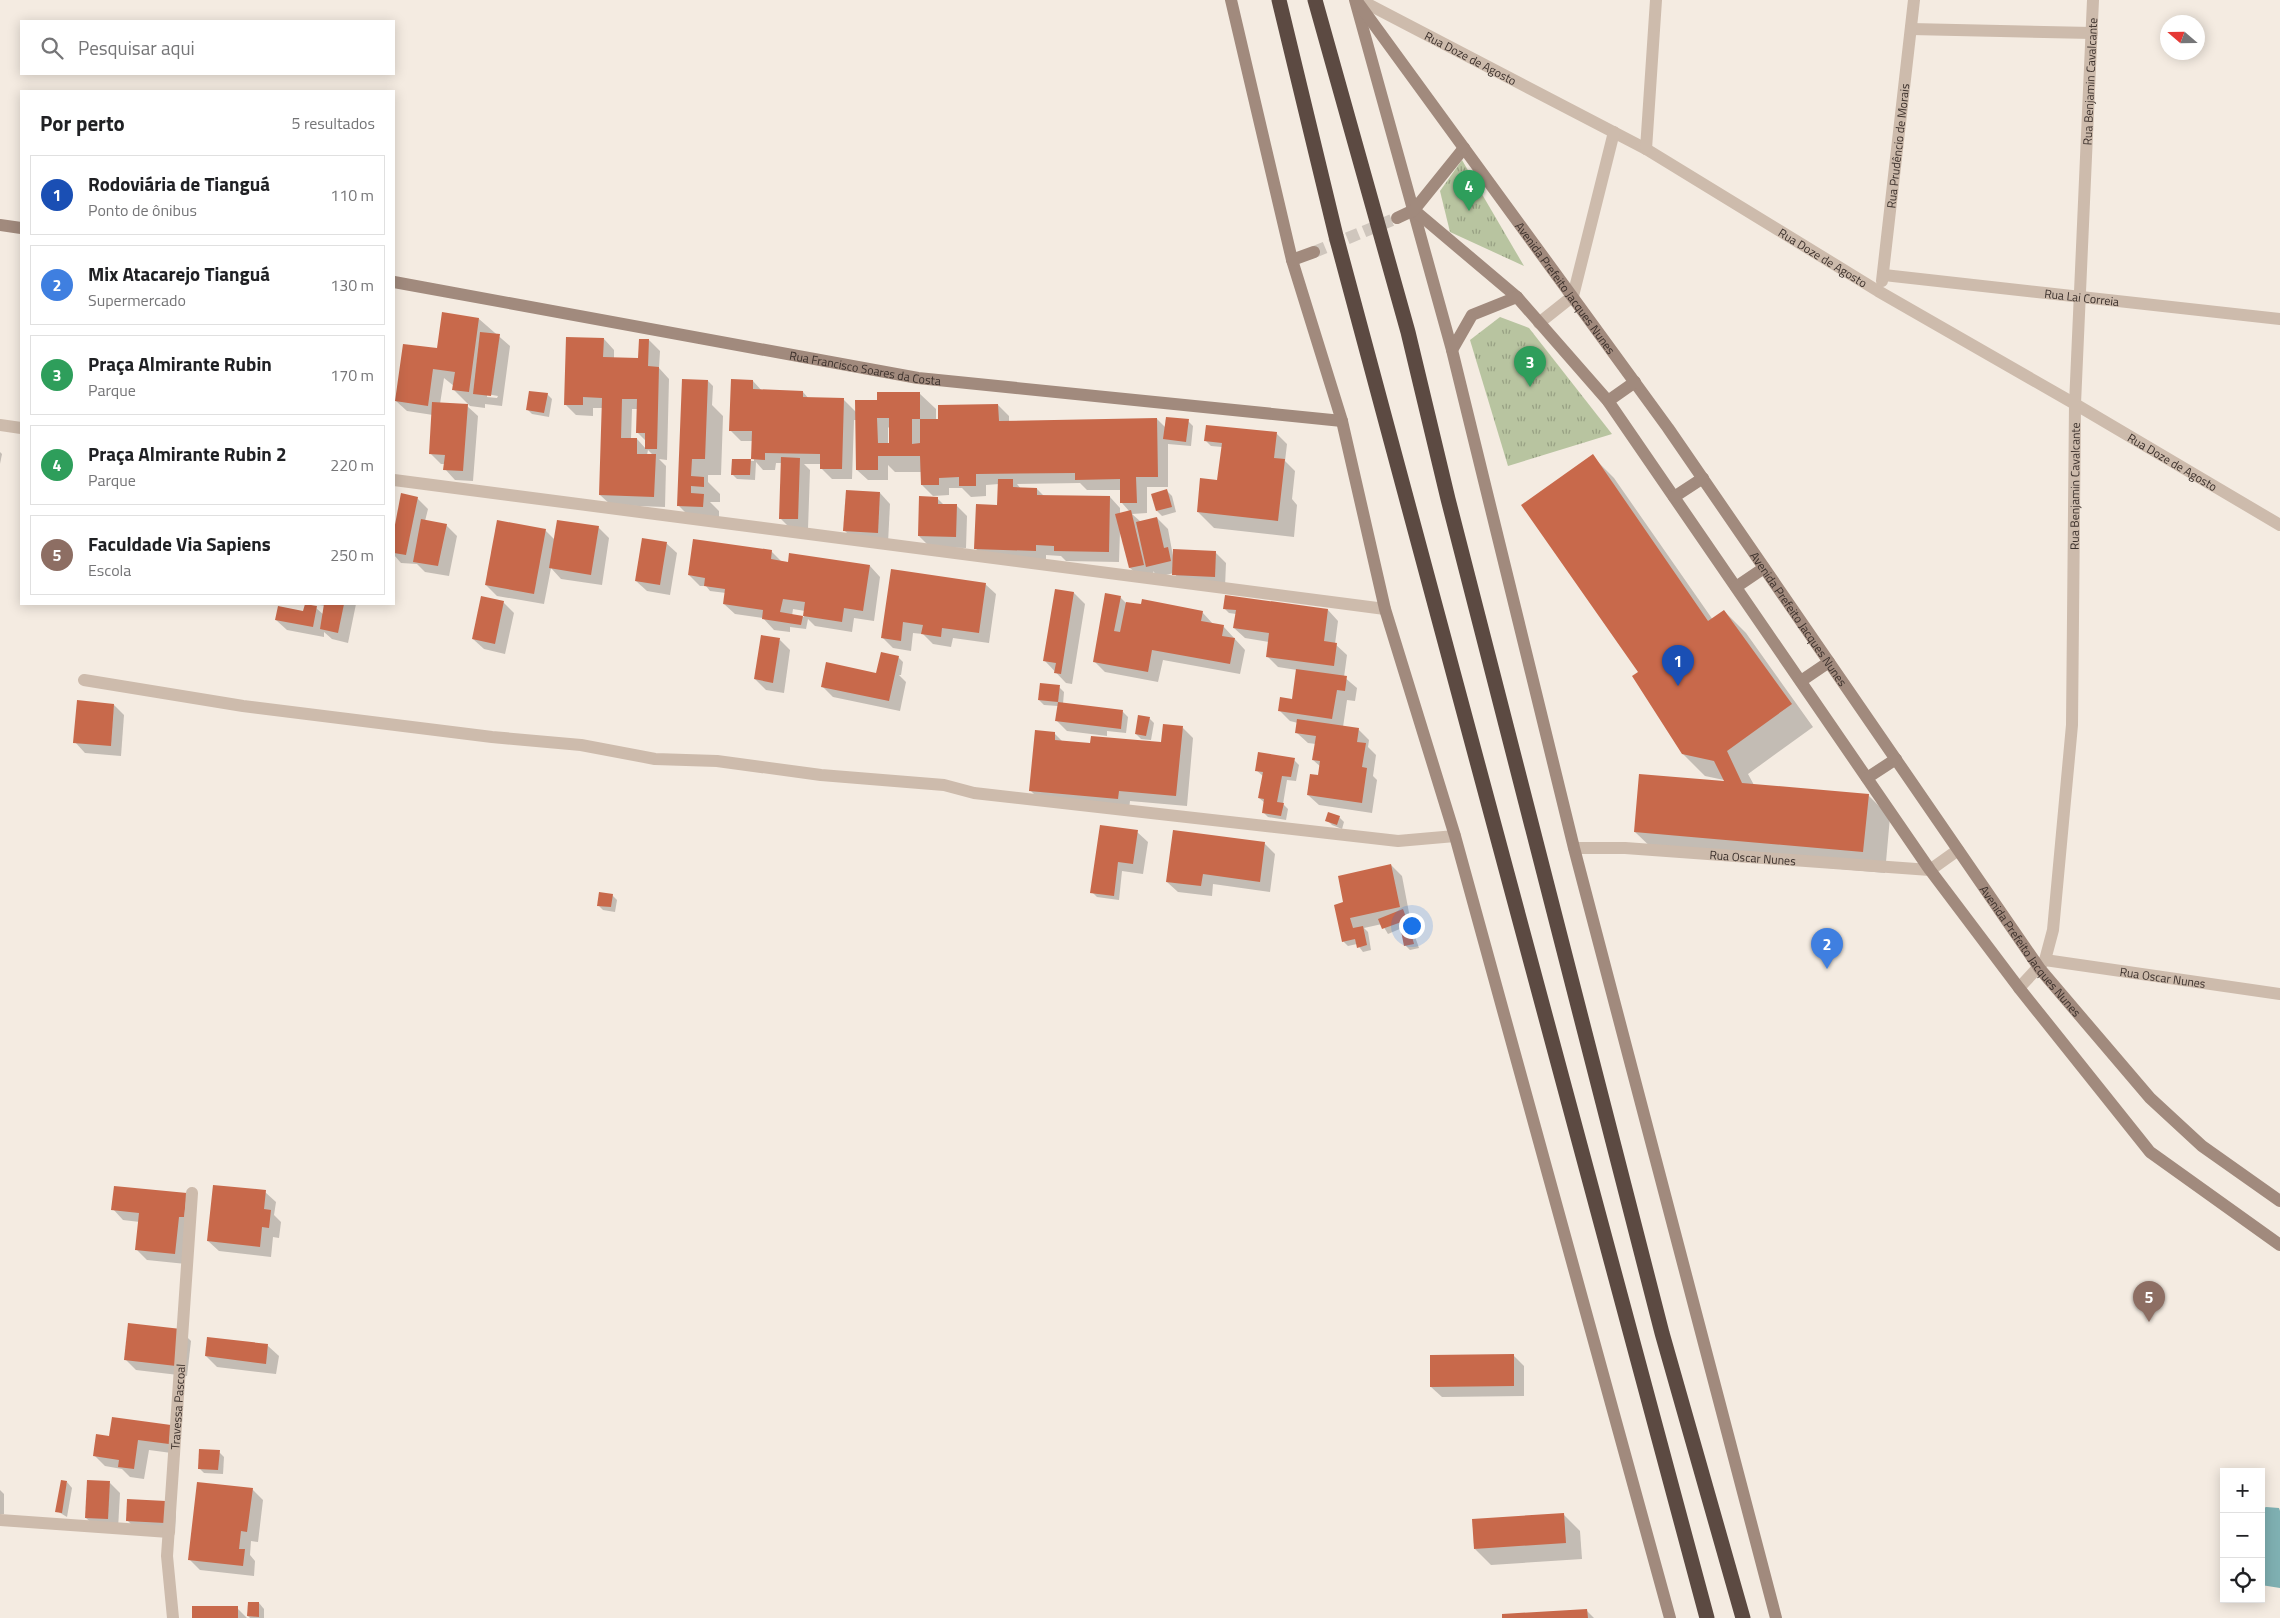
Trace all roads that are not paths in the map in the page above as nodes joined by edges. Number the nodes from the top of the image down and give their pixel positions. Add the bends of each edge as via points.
1 (1231, 0) edge
2 (1279, 0) edge
3 (1315, 0) edge
4 (1355, 0) edge
5 (1360, 0) edge
6 (1656, 0) edge
7 (1914, 0) edge
8 (2093, 0) edge
9 (1911, 29) junction
10 (2092, 33) junction
11 (1614, 132) junction
12 (1464, 148) junction
13 (1646, 149) junction
14 (1414, 210) junction
15 (1397, 218) tunnel mouth
16 (0, 225) edge
17 (20, 228) edge
18 (1314, 252) tunnel mouth
19 (1292, 260) junction
20 (1884, 275) junction
21 (395, 282) edge
22 (1878, 291) junction
23 (1573, 296) junction
24 (1517, 297) junction
25 (2080, 297) junction
26 (2280, 319) edge
27 (1539, 322) junction
28 (1452, 350) junction
29 (1636, 382) junction
30 (1608, 401) junction
31 (2075, 404) junction
32 (1342, 421) junction
33 (0, 424) edge
34 (20, 428) edge
35 (1702, 478) junction
36 (395, 480) edge
37 (1674, 497) junction
38 (2280, 525) edge
39 (1764, 568) junction
40 (1736, 587) junction
41 (1385, 609) junction
42 (1829, 662) junction
43 (84, 680) dead end
44 (1800, 681) junction
45 (1896, 759) junction
46 (1867, 778) junction
47 (1455, 836) junction
48 (1574, 848) junction
49 (1958, 850) junction
50 (1930, 870) junction
51 (2043, 965) junction
52 (2019, 988) junction
53 (2280, 994) edge
54 (192, 1193) dead end
55 (2280, 1201) edge
56 (2280, 1245) edge
57 (0, 1520) edge
58 (169, 1532) junction
59 (173, 1618) edge
60 (1670, 1618) edge
61 (1707, 1618) edge
62 (1744, 1618) edge
63 (1776, 1618) edge

1 - 19 main road
2 - 61 highway via 1336,236
3 - 62 highway via 1408,332 1662,1333
4 - 12 main road, Avenida Prefeito Jacques Nunes
4 - 14 main road
5 - 11 street, Rua Doze de Agosto
6 - 13 street
7 - 9 street, Rua Prudêncio de Morais
8 - 10 street, Rua Benjamin Cavalcante
9 - 10 street
9 - 20 street, Rua Prudêncio de Morais
10 - 25 street, Rua Benjamin Cavalcante
11 - 13 street, Rua Doze de Agosto
11 - 23 street
12 - 14 main road
12 - 23 main road, Avenida Prefeito Jacques Nunes
13 - 22 street, Rua Doze de Agosto
14 - 15 main road
14 - 24 main road
14 - 28 main road
16 - 17 main road
18 - 19 main road
19 - 32 main road
20 - 22 street, Rua Prudêncio de Morais
20 - 25 street, Rua Lai Correia
21 - 32 main road, Rua Francisco Soares da Costa via 918,378
22 - 31 street, Rua Doze de Agosto
23 - 27 street
23 - 29 main road, Avenida Prefeito Jacques Nunes
24 - 27 main road
24 - 28 main road via 1472,315
25 - 26 street, Rua Lai Correia
25 - 31 street, Rua Benjamin Cavalcante
27 - 30 main road
28 - 48 main road
29 - 30 main road
29 - 35 main road, Avenida Prefeito Jacques Nunes
30 - 37 main road
31 - 38 street, Rua Doze de Agosto
31 - 51 street, Rua Benjamin Cavalcante via 2072,725 2053,930
32 - 41 main road
33 - 34 street
35 - 37 main road
35 - 39 main road, Avenida Prefeito Jacques Nunes
36 - 41 street
37 - 40 main road
39 - 40 main road
39 - 42 main road, Avenida Prefeito Jacques Nunes
40 - 44 main road
41 - 47 main road
42 - 44 main road
42 - 45 main road, Avenida Prefeito Jacques Nunes
43 - 47 street via 252,707 581,745 656,759 717,761 821,775 944,785 974,793 1398,841
44 - 46 main road
45 - 46 main road
45 - 49 main road, Avenida Prefeito Jacques Nunes
46 - 50 main road
47 - 60 main road
48 - 50 street, Rua Oscar Nunes via 1626,848
48 - 63 main road
49 - 50 street
49 - 51 main road, Avenida Prefeito Jacques Nunes
50 - 52 main road
51 - 52 street
51 - 53 street, Rua Oscar Nunes
51 - 55 main road, Avenida Prefeito Jacques Nunes via 2150,1098 2202,1146
52 - 56 main road via 2150,1152
54 - 58 street, Travessa Pascoal
57 - 58 street
58 - 59 street, Travessa Pascoal via 167,1556

